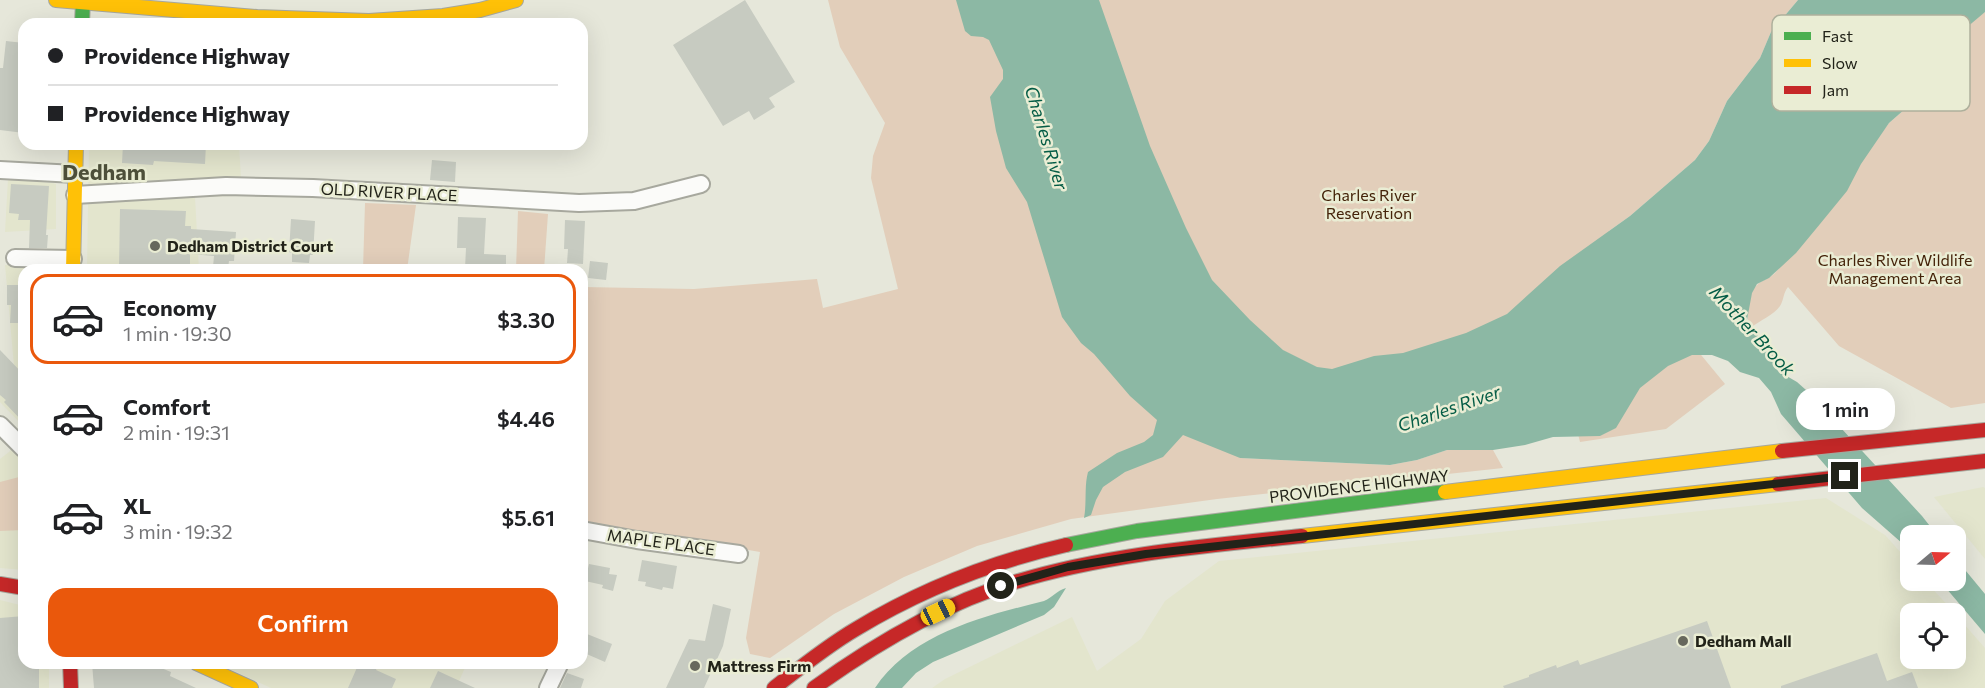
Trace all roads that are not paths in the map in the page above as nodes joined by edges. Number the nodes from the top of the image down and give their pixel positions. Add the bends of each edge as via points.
1 (56, 0) edge
2 (516, 0) edge
3 (83, 2) edge
4 (82, 18) edge
5 (262, 18) edge
6 (425, 18) edge
7 (76, 150) edge
8 (0, 170) edge
9 (75, 174) junction
10 (701, 184) dead end
11 (75, 195) junction
12 (15, 258) dead end
13 (65, 264) edge
14 (73, 264) edge
15 (0, 425) edge
16 (1985, 430) edge
17 (18, 443) edge
18 (1985, 461) edge
19 (1948, 465) junction
20 (1985, 474) edge
21 (588, 531) edge
22 (739, 554) dead end
23 (0, 584) edge
24 (18, 587) edge
25 (70, 669) edge
26 (209, 669) edge
27 (557, 669) edge
28 (70, 688) edge
29 (251, 688) edge
30 (548, 688) edge
31 (774, 688) edge
32 (814, 688) edge

1 - 3 main road
2 - 6 main road via 481,10
3 - 4 main road
3 - 5 main road
7 - 9 main road
8 - 9 street
9 - 11 main road
10 - 11 street, OLD RIVER PLACE via 634,201 579,203 226,186
11 - 14 main road
12 - 13 street
15 - 17 street
16 - 31 main road, PROVIDENCE HIGHWAY via 1137,531 1054,546 984,567 900,604 829,646
18 - 19 main road
19 - 20 main road
19 - 32 main road via 1173,550 1084,564 1014,582 955,605 882,642
21 - 22 street, MAPLE PLACE
23 - 24 main road
25 - 28 main road
26 - 29 main road
27 - 30 street

